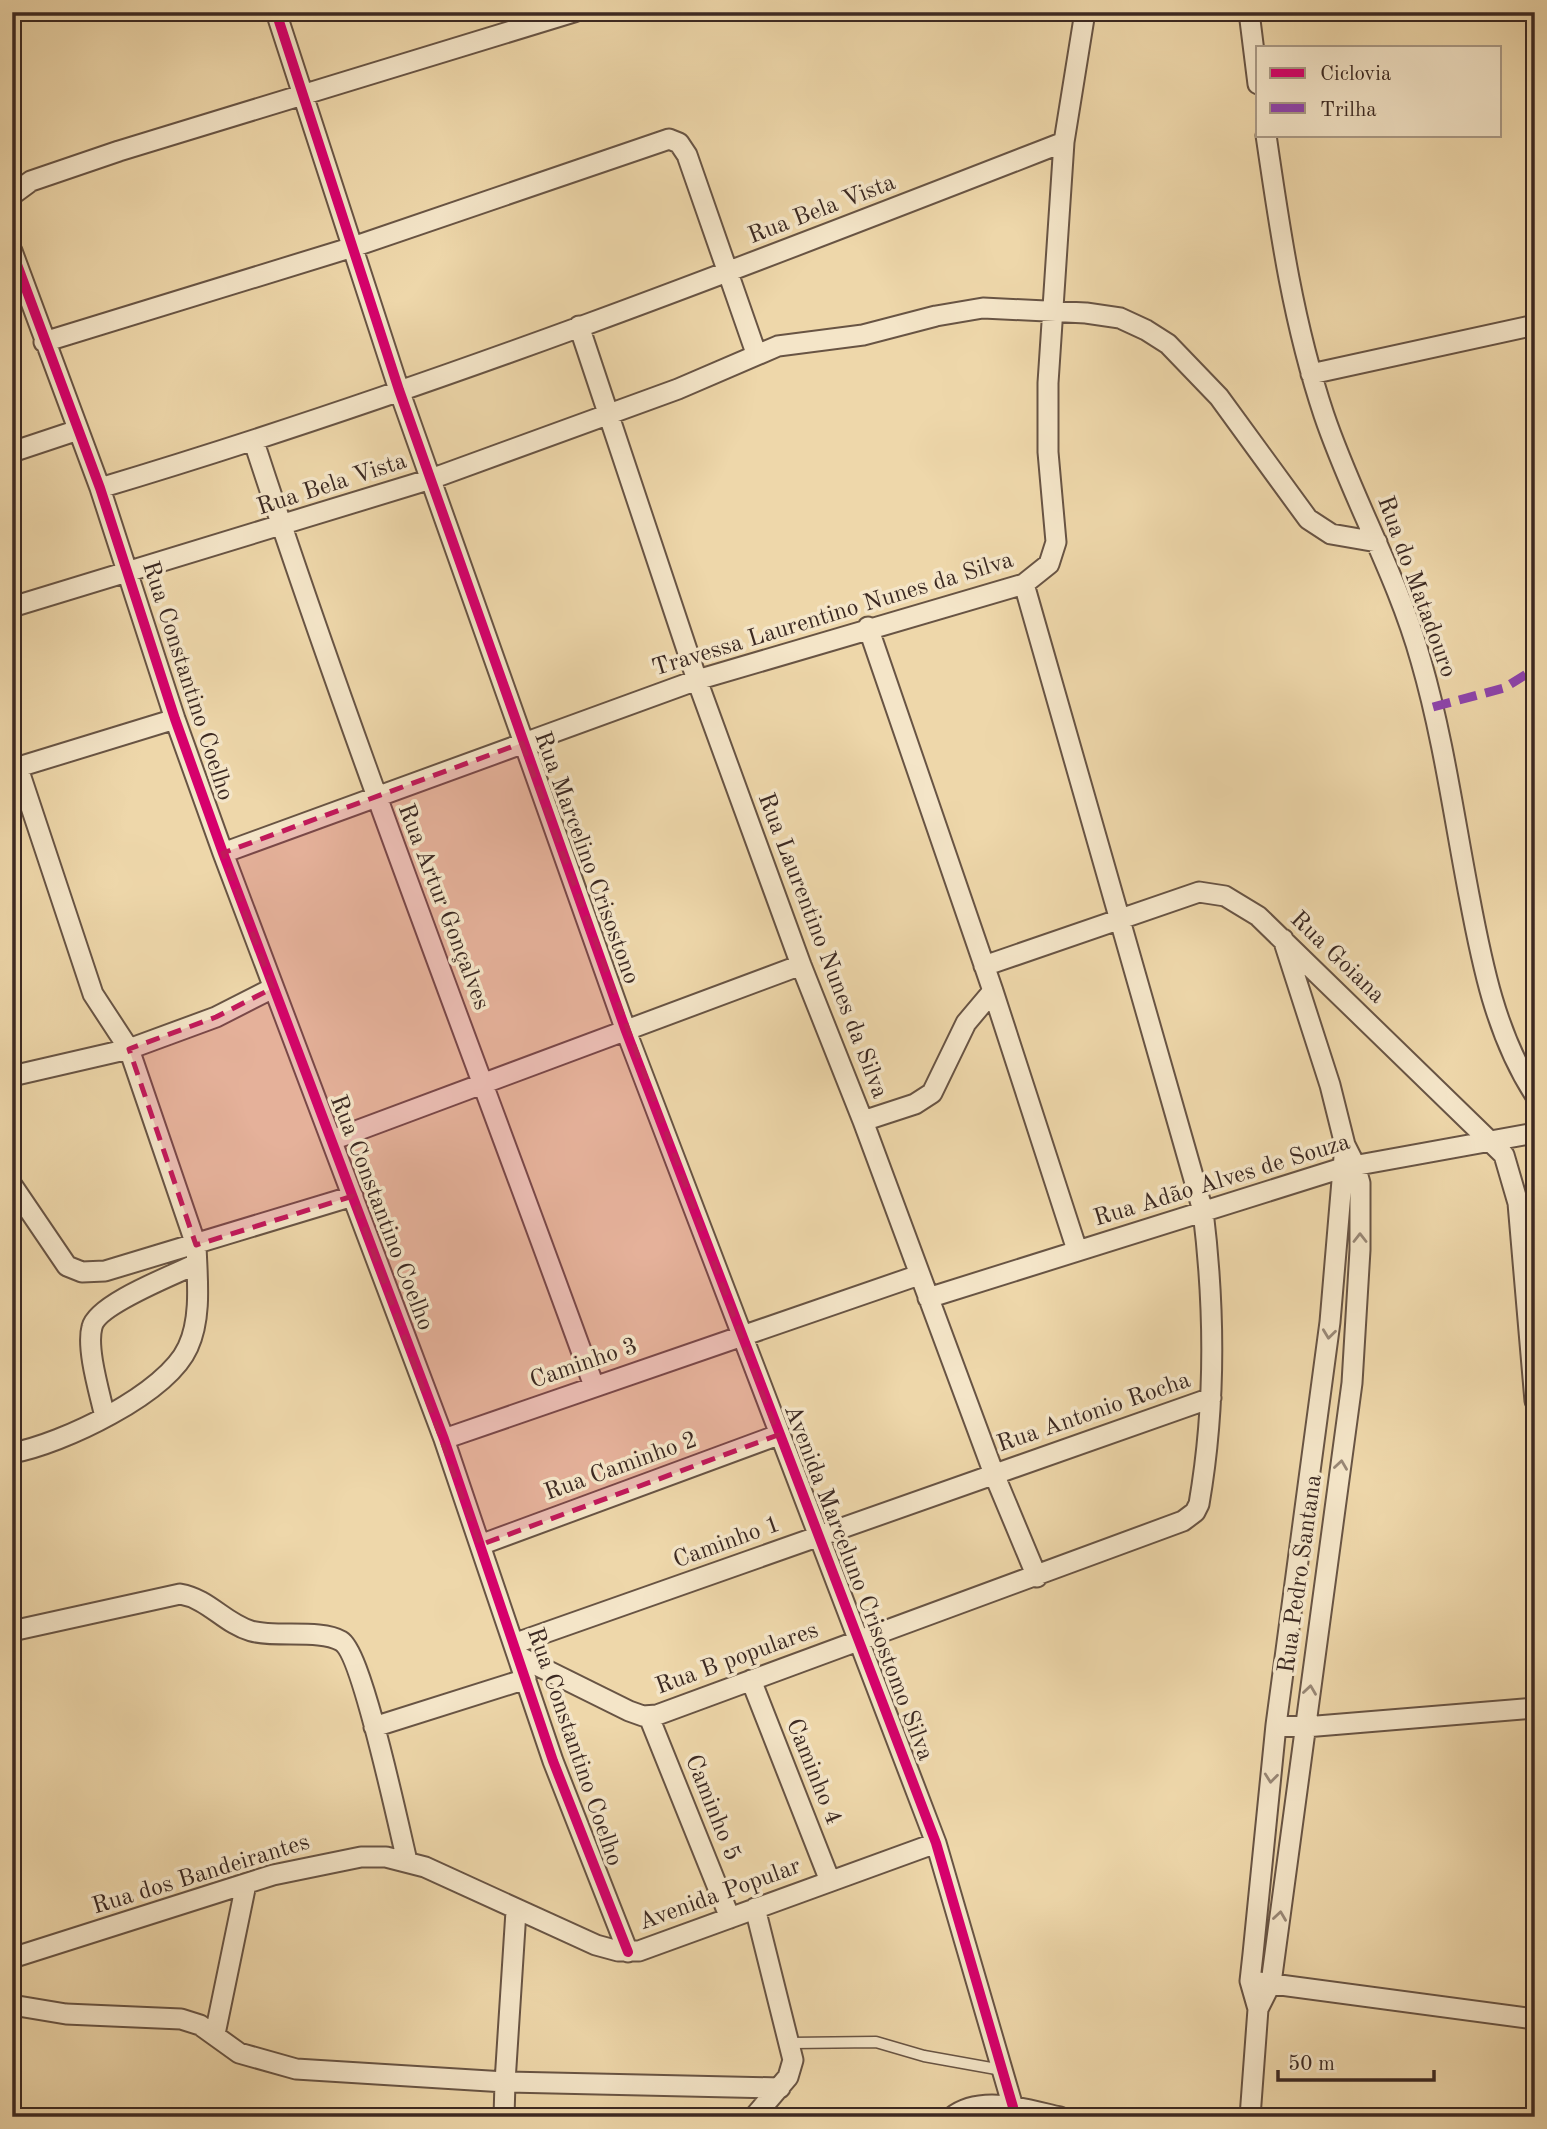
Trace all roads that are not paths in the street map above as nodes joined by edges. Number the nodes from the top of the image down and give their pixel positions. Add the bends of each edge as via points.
1 (276, 12) edge
2 (574, 12) edge
3 (1084, 12) edge
4 (1249, 12) edge
5 (1256, 68) edge
6 (303, 96) junction
7 (1266, 136) edge
8 (1065, 142) junction
9 (12, 195) edge
10 (353, 247) junction
11 (12, 251) edge
12 (726, 274) junction
13 (1053, 309) junction
14 (1535, 325) edge
15 (579, 326) junction
16 (44, 342) junction
17 (756, 353) junction
18 (1311, 374) junction
19 (399, 390) junction
20 (609, 414) junction
21 (78, 430) junction
22 (254, 442) junction
23 (12, 452) edge
24 (431, 479) junction
25 (100, 488) junction
26 (282, 527) junction
27 (1377, 542) junction
28 (130, 573) junction
29 (1024, 584) junction
30 (12, 607) edge
31 (868, 627) junction
32 (697, 680) junction
33 (175, 719) junction
34 (522, 743) junction
35 (15, 769) edge
36 (374, 796) junction
37 (223, 853) junction
38 (1119, 918) junction
39 (1283, 939) junction
40 (801, 965) junction
41 (984, 966) junction
42 (273, 988) junction
43 (993, 991) junction
44 (626, 1031) junction
45 (129, 1049) junction
46 (12, 1076) edge
47 (484, 1083) junction
48 (1535, 1095) edge
49 (863, 1121) junction
50 (1535, 1133) edge
51 (1491, 1139) junction
52 (331, 1140) junction
53 (1349, 1167) junction
54 (12, 1185) edge
55 (353, 1196) junction
56 (1203, 1211) junction
57 (1077, 1250) junction
58 (196, 1255) junction
59 (919, 1275) junction
60 (928, 1298) junction
61 (741, 1337) junction
62 (594, 1386) junction
63 (1211, 1398) junction
64 (1535, 1401) edge
65 (105, 1417) junction
66 (778, 1435) junction
67 (444, 1438) junction
68 (12, 1453) edge
69 (994, 1474) junction
70 (818, 1537) junction
71 (480, 1545) junction
72 (1037, 1577) junction
73 (12, 1631) edge
74 (857, 1640) junction
75 (518, 1650) junction
76 (526, 1679) junction
77 (751, 1680) junction
78 (1535, 1709) edge
79 (649, 1717) junction
80 (1276, 1725) junction
81 (374, 1727) junction
82 (1305, 1727) junction
83 (936, 1843) junction
84 (407, 1861) junction
85 (830, 1881) junction
86 (246, 1884) junction
87 (755, 1908) junction
88 (516, 1911) junction
89 (730, 1918) junction
90 (628, 1952) junction
91 (12, 1958) edge
92 (1250, 1981) junction
93 (1271, 1983) junction
94 (12, 2005) edge
95 (1258, 2009) junction
96 (1535, 2019) edge
97 (215, 2034) junction
98 (791, 2043) junction
99 (1002, 2070) junction
100 (505, 2082) junction
101 (780, 2088) junction
102 (1013, 2107) junction
103 (504, 2117) edge
104 (754, 2117) edge
105 (952, 2117) edge
106 (1060, 2117) edge
107 (1250, 2117) edge

1 - 6 street
2 - 6 street
3 - 8 street, Travessa Laurentino Nunes da Silva
4 - 5 street
6 - 9 street via 118,151 31,181
6 - 10 street
7 - 18 street, Rua do Matadouro via 1294,316
8 - 12 street, Rua Bela Vista
8 - 13 street, Travessa Laurentino Nunes da Silva
10 - 12 street via 661,139 674,140 683,147
10 - 16 street
10 - 19 street
11 - 16 street, Rua Constantino Coelho
12 - 15 street, Rua Bela Vista
12 - 17 street
13 - 17 street, Rua Bela Vista via 971,310
13 - 27 street, Rua Bela Vista via 1120,318 1168,344 1233,414 1308,519 1331,534
13 - 29 street, Travessa Laurentino Nunes da Silva via 1047,424 1056,542 1049,564
14 - 18 street
15 - 19 street, Rua Bela Vista
15 - 20 street, Rua Laurentino Nunes da Silva
16 - 21 street, Rua Constantino Coelho
17 - 20 street, Rua Bela Vista
18 - 27 street, Rua do Matadouro via 1335,446
19 - 22 street, Rua Bela Vista
19 - 24 street, Rua Marcelino Crisostono
20 - 24 street, Rua Bela Vista
20 - 32 street, Rua Laurentino Nunes da Silva
21 - 23 street
21 - 25 street, Rua Constantino Coelho
22 - 25 street, Rua Bela Vista
22 - 26 street, Rua Artur Gonçalves
24 - 26 street, Rua Bela Vista
24 - 34 street, Rua Marcelino Crisostono
25 - 28 street, Rua Constantino Coelho
26 - 28 street, Rua Bela Vista
26 - 36 street, Rua Artur Gonçalves
27 - 48 street, Rua do Matadouro via 1410,626 1431,699 1486,976 1510,1049
28 - 30 street, Rua Bela Vista
28 - 33 street, Rua Constantino Coelho
29 - 31 street, Travessa Laurentino Nunes da Silva
29 - 38 street
31 - 32 street, Travessa Laurentino Nunes da Silva
31 - 41 street
32 - 34 street, Travessa Laurentino Nunes da Silva
32 - 40 street, Rua Laurentino Nunes da Silva
33 - 35 street
33 - 37 street, Rua Constantino Coelho
34 - 36 street, Travessa Laurentino Nunes da Silva
34 - 44 street, Rua Marcelino Crisostono
35 - 45 street via 93,994
36 - 37 street, Travessa Laurentino Nunes da Silva
36 - 47 street, Rua Artur Gonçalves
37 - 42 street, Rua Constantino Coelho
38 - 39 street, Rua Goiana via 1181,896 1212,892 1239,902
38 - 41 street, Rua Goiana
38 - 56 street
39 - 51 street, Rua Goiana
39 - 53 street, Rua Pedro Santana via 1330,1085
40 - 44 street
40 - 49 street, Rua Laurentino Nunes da Silva
41 - 43 street
42 - 45 street via 216,1017
42 - 52 street, Rua Constantino Coelho
43 - 49 street via 966,1023 932,1093 915,1104
43 - 57 street
44 - 47 street
44 - 61 street, Rua Marcelino Crisostono
45 - 46 street
45 - 58 street
47 - 52 street
47 - 62 street, Rua Artur Gonçalves
49 - 59 street, Rua Laurentino Nunes da Silva
50 - 51 street, Rua Adão Alves de Souza
51 - 53 street, Rua Adão Alves de Souza
51 - 64 street, Rua Goiana via 1504,1155 1515,1185
52 - 55 street, Rua Constantino Coelho
53 - 56 street, Rua Adão Alves de Souza
53 -> 80 street, Rua Pedro Santana
82 -> 53 street, Rua Pedro Santana via 1352,1383 1360,1183
54 - 58 street via 74,1270 105,1271
55 - 58 street
55 - 67 street, Rua Constantino Coelho
56 - 57 street, Rua Adão Alves de Souza
56 - 63 street via 1212,1283
57 - 60 street, Rua Adão Alves de Souza
58 - 65 street via 195,1322 183,1357
58 - 65 street via 94,1320 91,1334
59 - 60 street, Rua Laurentino Nunes da Silva
59 - 61 street, Caminho 3
60 - 69 street, Rua Laurentino Nunes da Silva
61 - 62 street, Caminho 3
61 - 66 street, Avenida Marceluno Crisostomo Silva
62 - 67 street, Caminho 3
63 - 69 street, Rua Antonio Rocha
63 - 72 street, Rua B populares via 1199,1504 1190,1517
65 - 68 street via 82,1430
66 - 70 street, Avenida Marceluno Crisostomo Silva
66 - 71 street, Rua Caminho 2
67 - 71 street, Rua Constantino Coelho
69 - 70 street, Caminho 1
69 - 72 street, Rua Laurentino Nunes da Silva
70 - 74 street, Avenida Marceluno Crisostomo Silva
70 - 75 street, Caminho 1
71 - 75 street, Rua Constantino Coelho
72 - 74 street, Rua B populares
73 - 81 street via 180,1594 206,1602 246,1630 343,1642 353,1656
74 - 77 street, Rua B populares
74 - 83 street, Avenida Marceluno Crisostomo Silva
75 - 76 street, Rua Constantino Coelho
75 - 79 street, Rua B populares via 629,1711
76 - 81 street
76 - 90 street, Rua Constantino Coelho via 586,1850
77 - 79 street, Rua B populares
77 - 85 street, Caminho 4
78 - 82 street
79 - 89 street, Caminho 5
80 - 82 street
80 -> 92 street, Rua Pedro Santana
81 - 84 street
93 -> 82 street, Rua Pedro Santana
83 - 85 street, Avenida Popular
83 - 99 street, Avenida Marceluno Crisostomo Silva
84 - 86 street, Rua dos Bandeirantes via 362,1857
84 - 88 street, Avenida Popular
85 - 87 street, Avenida Popular
86 - 91 street, Rua dos Bandeirantes
86 - 97 street
87 - 89 street, Avenida Popular
87 - 98 street
88 - 90 street, Avenida Popular via 596,1945
88 - 100 street
89 - 90 street, Avenida Popular via 653,1948
92 - 93 street
92 - 95 street, Rua Pedro Santana
93 - 95 street, Rua Pedro Santana
93 - 96 street
94 - 97 street via 66,2014 181,2019
95 - 107 street, Rua Pedro Santana
97 - 100 street via 239,2053 296,2069
98 - 99 lane via 876,2042
98 - 101 street via 792,2068
99 - 102 street, Avenida Marceluno Crisostomo Silva
100 - 101 street
100 - 103 street
101 - 104 street
102 - 105 street via 967,2108
102 - 106 street

